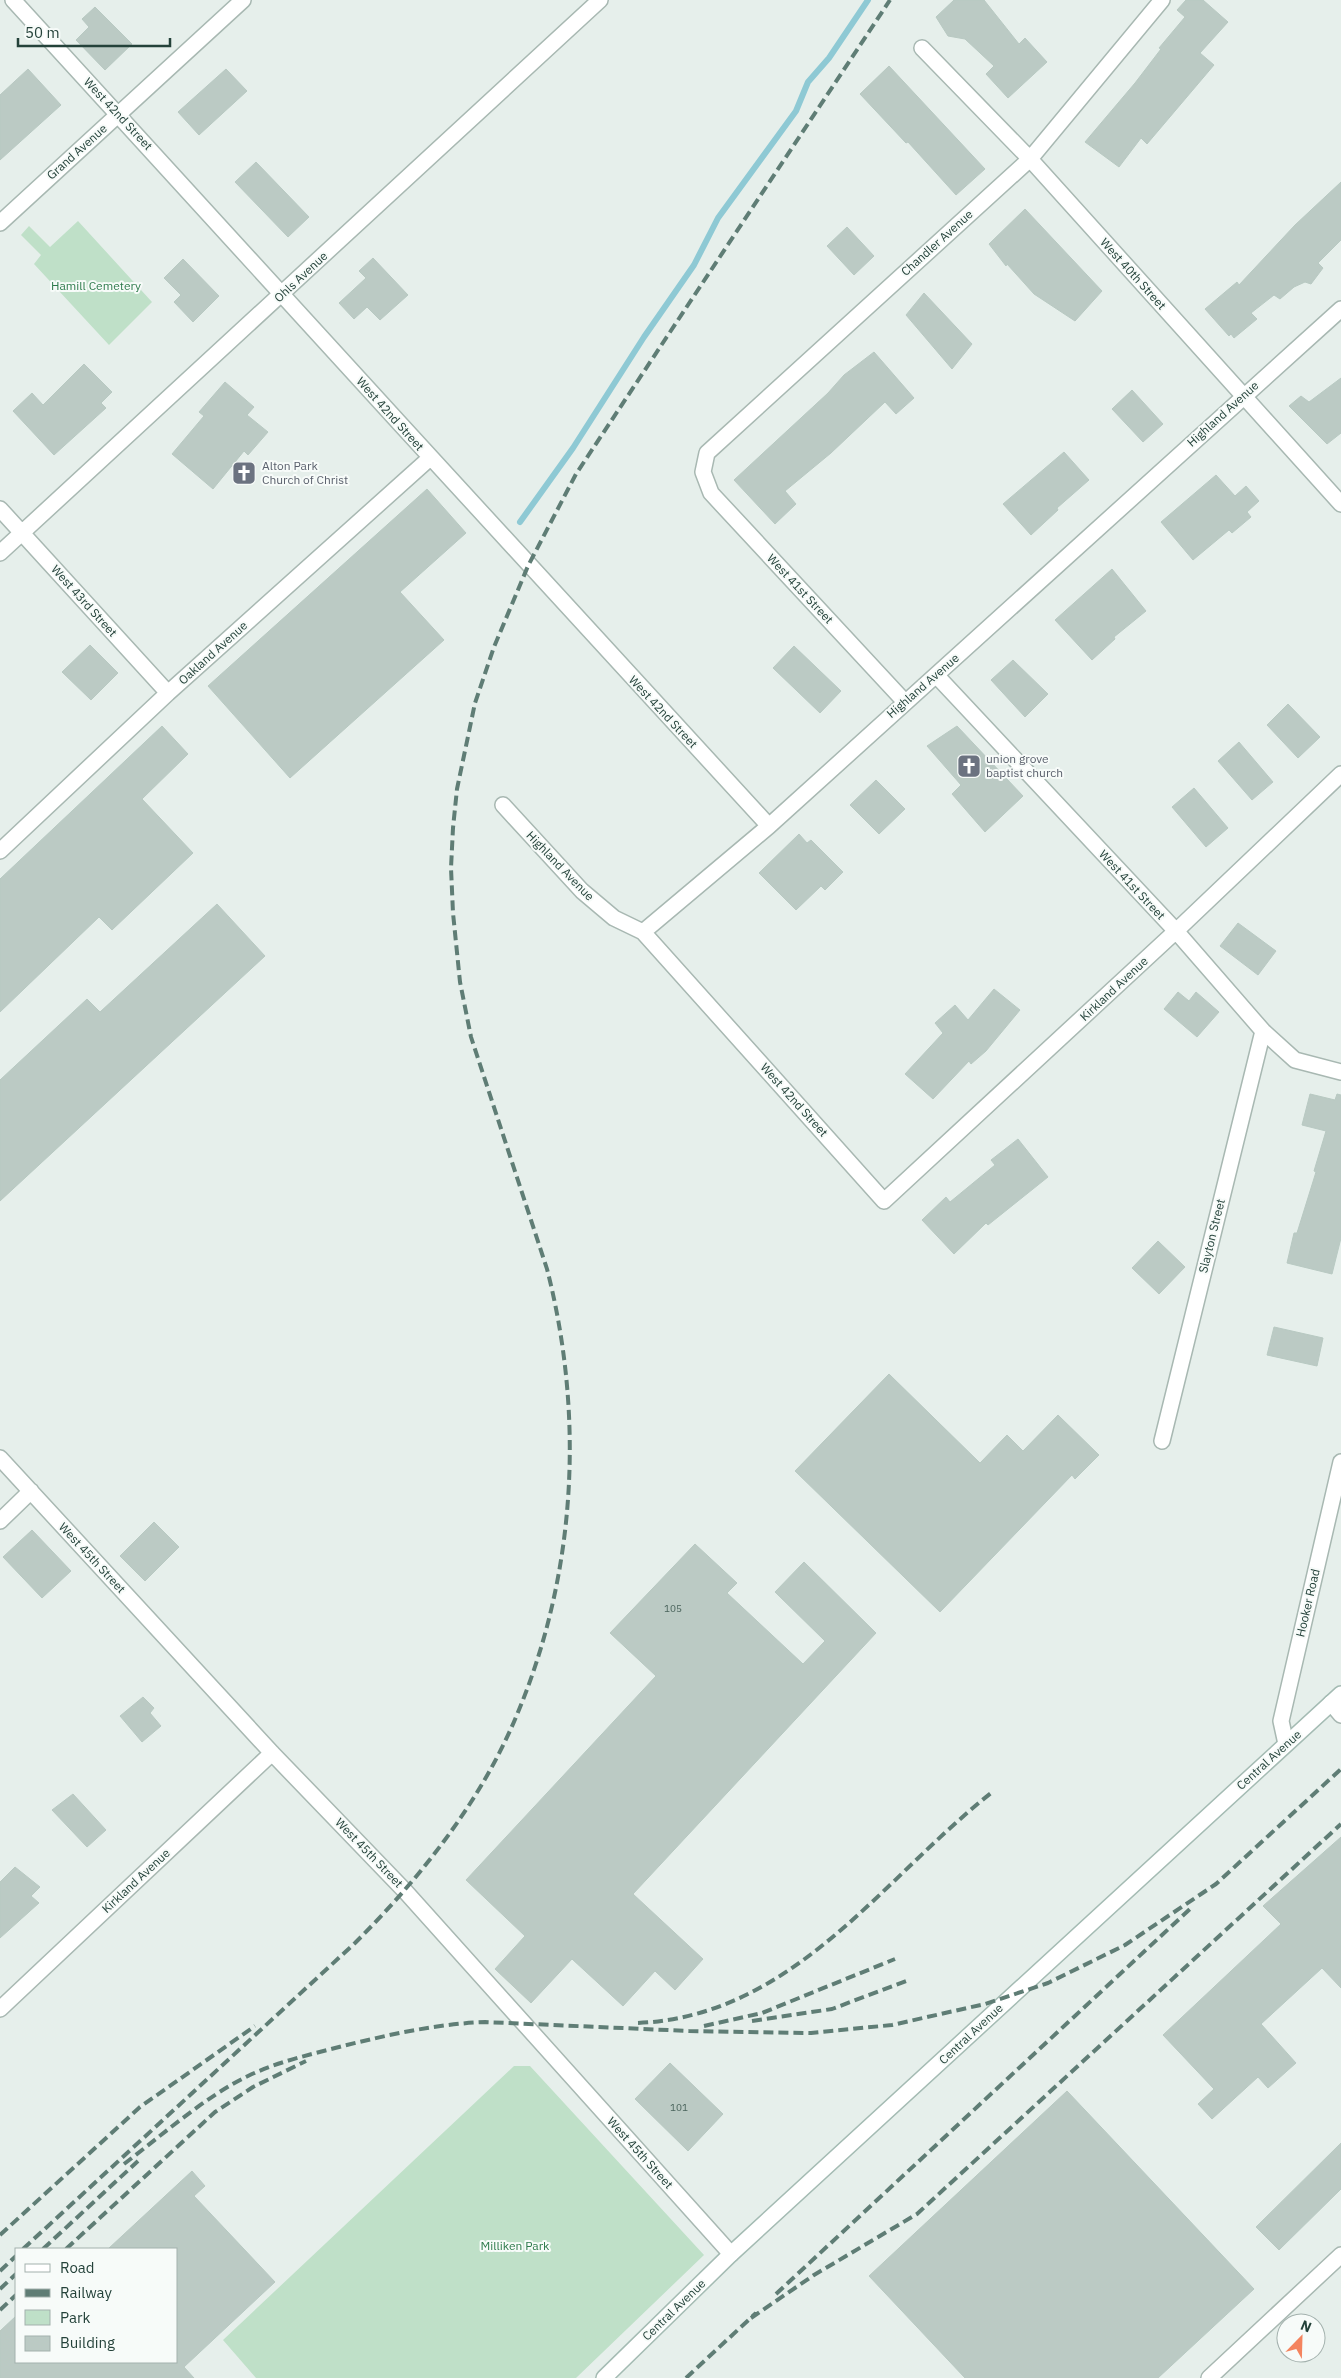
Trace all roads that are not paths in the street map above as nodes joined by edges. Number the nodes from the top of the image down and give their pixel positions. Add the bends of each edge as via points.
1 (13, 0) edge
2 (242, 0) edge
3 (600, 0) edge
4 (1162, 0) edge
5 (922, 48) dead end
6 (119, 115) junction
7 (1030, 159) junction
8 (0, 223) edge
9 (283, 294) junction
10 (1341, 309) edge
11 (1243, 396) junction
12 (430, 458) junction
13 (703, 472) joint
14 (1341, 504) edge
15 (0, 509) edge
16 (21, 532) junction
17 (0, 553) edge
18 (936, 675) junction
19 (168, 693) junction
20 (904, 702) junction
21 (1341, 774) edge
22 (503, 805) dead end
23 (769, 826) junction
24 (0, 850) edge
25 (1176, 931) junction
26 (644, 932) junction
27 (1263, 1031) junction
28 (1341, 1072) edge
29 (884, 1201) joint
30 (1162, 1441) dead end
31 (0, 1458) edge
32 (1341, 1462) edge
33 (31, 1491) junction
34 (0, 1520) edge
35 (1338, 1704) edge
36 (1286, 1744) junction
37 (272, 1753) junction
38 (0, 2008) edge
39 (731, 2254) junction
40 (1341, 2255) edge
41 (604, 2378) edge
42 (1208, 2378) edge

1 - 6 street, West 42nd Street
2 - 6 street, Grand Avenue
3 - 9 street, Ohls Avenue
4 - 7 street, Chandler Avenue
5 - 7 street, West 40th Street
6 - 8 street, Grand Avenue
6 - 9 street, West 42nd Street
7 - 11 street, West 40th Street
7 - 13 street, Chandler Avenue via 707,452
9 - 12 street, West 42nd Street
9 - 16 street, Ohls Avenue
10 - 11 street, Highland Avenue
11 - 14 street, West 40th Street
11 - 18 street, Highland Avenue
12 - 19 street, Oakland Avenue
12 - 23 street, West 42nd Street
13 - 20 street, West 41st Street via 711,493
15 - 16 street, West 43rd Street
16 - 17 street, Ohls Avenue
16 - 19 street, West 43rd Street
18 - 20 street, Highland Avenue
18 - 25 street, West 41st Street
19 - 24 street, Oakland Avenue
20 - 23 street, Highland Avenue
21 - 25 street, Kirkland Avenue
22 - 26 street, Highland Avenue via 582,891 614,918
23 - 26 street, Highland Avenue
25 - 27 street, West 41st Street
25 - 29 street, Kirkland Avenue
26 - 29 street, West 42nd Street
27 - 28 street, West 41st Street via 1295,1060
27 - 30 street, Slayton Street
31 - 33 street, West 45th Street
32 - 36 street, Hooker Road via 1281,1721
33 - 34 street
33 - 37 street, West 45th Street
35 - 36 street, Central Avenue
36 - 39 street, Central Avenue
37 - 38 street, Kirkland Avenue
37 - 39 street, West 45th Street via 405,1892
39 - 41 street, Central Avenue
40 - 42 street

